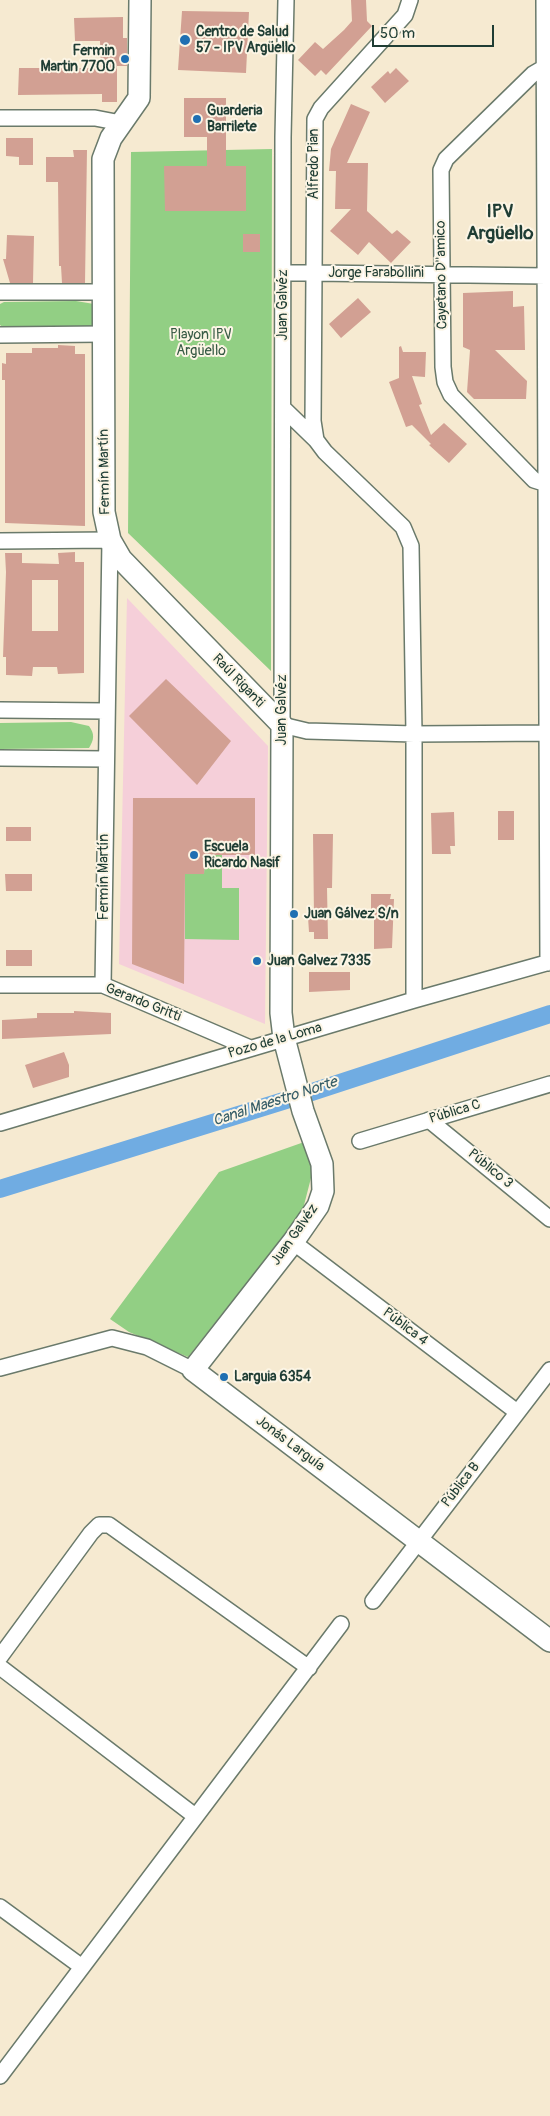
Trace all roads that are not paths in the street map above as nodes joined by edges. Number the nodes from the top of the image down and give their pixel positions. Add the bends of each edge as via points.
1 (140, 0) edge
2 (286, 0) edge
3 (410, 0) edge
4 (544, 0) edge
5 (547, 67) edge
6 (0, 118) edge
7 (122, 123) junction
8 (283, 273) junction
9 (314, 273) junction
10 (442, 274) junction
11 (546, 276) junction
12 (0, 292) edge
13 (103, 292) junction
14 (104, 334) junction
15 (0, 335) edge
16 (283, 408) junction
17 (316, 440) junction
18 (547, 485) edge
19 (110, 540) junction
20 (0, 541) edge
21 (0, 710) edge
22 (106, 711) junction
23 (282, 725) junction
24 (548, 733) edge
25 (414, 734) junction
26 (0, 758) edge
27 (105, 759) junction
28 (549, 962) edge
29 (0, 985) edge
30 (103, 985) junction
31 (414, 1000) junction
32 (284, 1038) junction
33 (250, 1048) junction
34 (550, 1084) edge
35 (429, 1120) junction
36 (0, 1123) edge
37 (360, 1140) dead end
38 (550, 1219) edge
39 (293, 1242) junction
40 (0, 1368) edge
41 (193, 1370) junction
42 (550, 1370) edge
43 (517, 1412) junction
44 (418, 1541) junction
45 (373, 1601) dead end
46 (341, 1624) dead end
47 (548, 1634) edge
48 (0, 1657) edge
49 (0, 1667) edge
50 (309, 1668) junction
51 (195, 1816) junction
52 (0, 1907) edge
53 (82, 1967) junction
54 (0, 2076) edge

1 - 7 main road, Fermín Martín via 139,98
2 - 8 street, Juan Galvéz
3 - 9 street, Alfredo Pian via 405,15 321,108 315,119
4 - 5 street
5 - 10 street, Cayetano D''amico via 533,74 446,159 441,170
5 - 11 street
6 - 7 street via 95,118
7 - 13 main road, Fermín Martín via 111,138 103,159
8 - 9 street
8 - 16 street, Juan Galvéz
9 - 10 street, Jorge Farabollini
9 - 17 street, Jorge Farabollini via 313,421
10 - 11 street, Jorge Farabollini
10 - 18 street, Cayetano D''amico via 443,368 451,395 534,480
11 - 18 street
12 - 13 street
13 - 14 main road, Fermín Martín
14 - 15 street
14 - 19 main road, Fermín Martín via 104,512
16 - 17 street
16 - 23 street, Juan Galvéz
17 - 25 street via 324,452 403,527 408,536 411,546
18 - 24 street
19 - 20 street
19 - 22 street, Fermín Martín
19 - 23 main road, Raúl Riganti via 136,576
21 - 22 street
22 - 27 street, Fermín Martín
23 - 25 street via 307,731
23 - 32 main road, Juan Galvéz via 281,1013
24 - 25 street
24 - 28 street
25 - 31 street
26 - 27 street
27 - 30 street, Fermín Martín
28 - 31 street, Pozo de la Loma
29 - 30 street, Gerardo Gritti
30 - 33 street, Gerardo Gritti
31 - 32 street, Pozo de la Loma
32 - 33 street, Pozo de la Loma
32 - 39 main road, Juan Galvéz via 324,1177 318,1206
33 - 36 street, Pozo de la Loma
34 - 35 street, Pública C
35 - 37 street, Pública C
35 - 38 street, Público 3
39 - 41 main road, Juan Galvéz
39 - 43 street, Pública 4
40 - 41 street, Jonás Larguía via 112,1338 147,1347
41 - 44 main road, Jonás Larguía
42 - 43 street, Pública B
43 - 44 street, Pública B
44 - 45 street, Pública B
44 - 47 main road, Jonás Larguía
46 - 50 street
48 - 50 street via 91,1532 99,1525 109,1525
49 - 51 street
50 - 51 street
51 - 53 street
52 - 53 street
53 - 54 street

